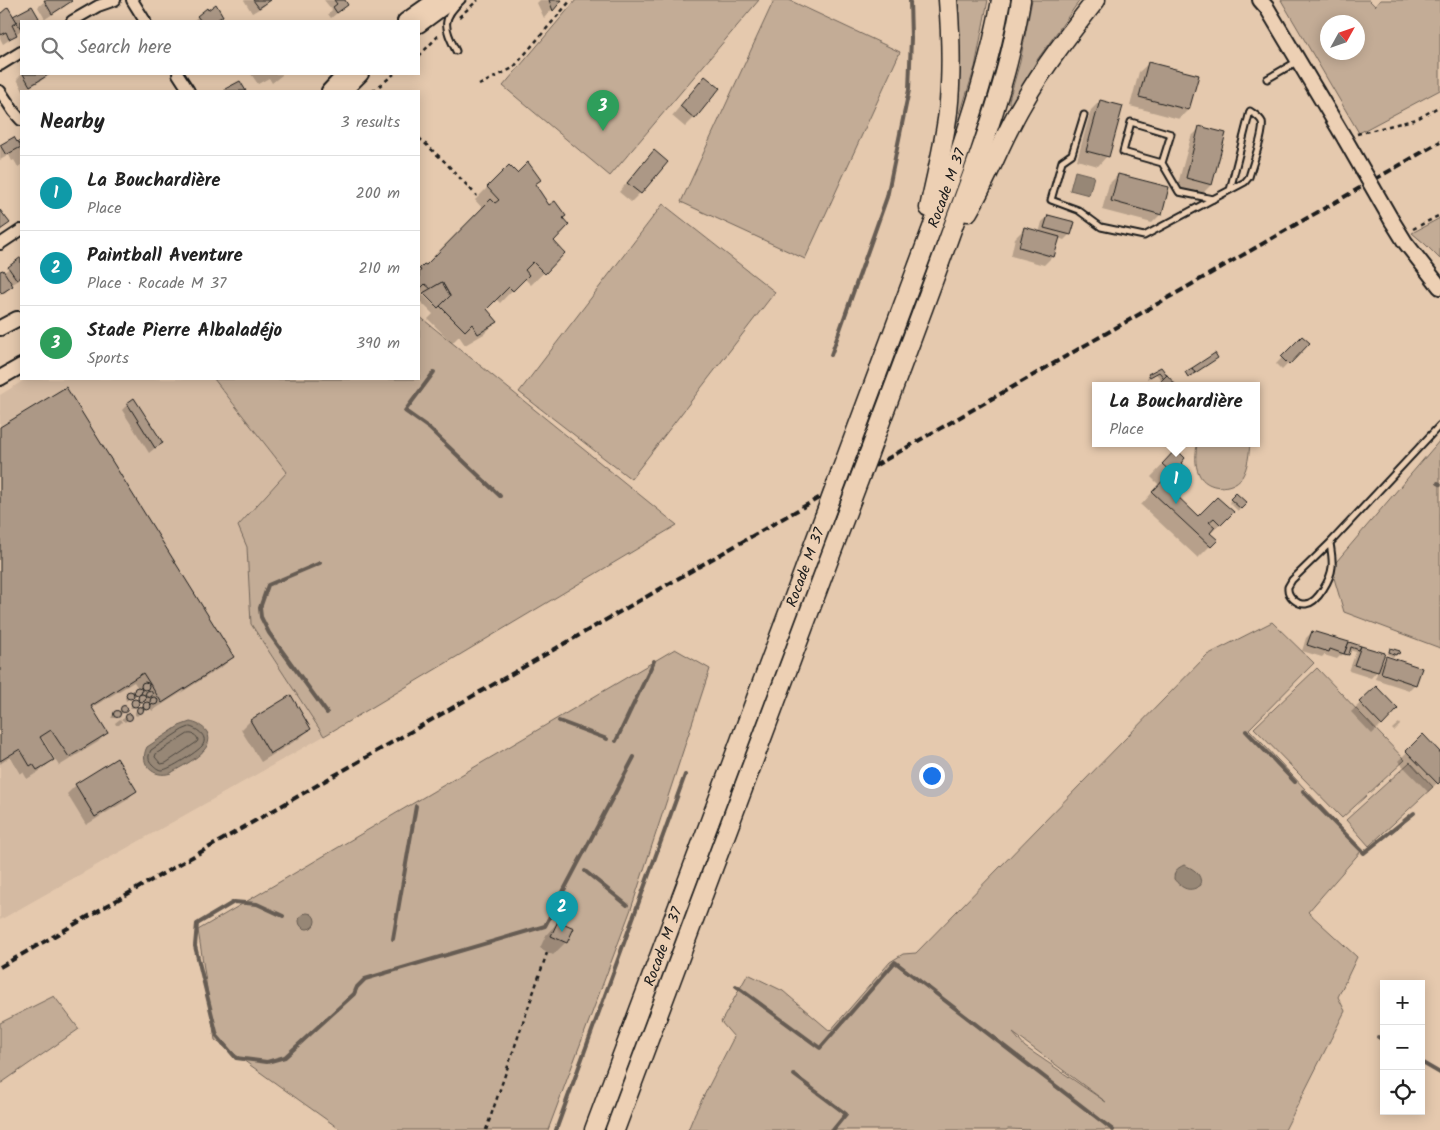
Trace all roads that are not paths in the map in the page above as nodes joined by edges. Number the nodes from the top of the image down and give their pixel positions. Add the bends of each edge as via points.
1 (115, 0) edge
2 (132, 0) edge
3 (435, 0) edge
4 (453, 0) edge
5 (462, 0) edge
6 (948, 0) edge
7 (1001, 0) edge
8 (1021, 0) edge
9 (1096, 0) edge
10 (1251, 0) edge
11 (1260, 0) edge
12 (96, 3) edge
13 (73, 20) edge
14 (144, 20) edge
15 (406, 20) edge
16 (420, 24) edge
17 (1281, 34) junction
18 (456, 51) dead end
19 (20, 53) edge
20 (1298, 61) junction
21 (0, 65) edge
22 (179, 75) edge
23 (344, 75) edge
24 (360, 75) edge
25 (1267, 79) dead end
26 (188, 90) edge
27 (330, 90) edge
28 (345, 90) edge
29 (0, 92) edge
30 (1084, 115) dead end
31 (20, 119) edge
32 (1162, 163) junction
33 (1230, 190) junction
34 (1213, 199) junction
35 (20, 231) edge
36 (0, 244) edge
37 (945, 249) junction
38 (915, 274) junction
39 (1440, 287) edge
40 (20, 319) edge
41 (0, 328) edge
42 (20, 367) edge
43 (0, 378) edge
44 (1440, 425) edge
45 (1330, 543) junction
46 (594, 1130) edge
47 (615, 1130) edge

1 - 12 street
2 - 14 street
3 - 15 street
4 - 16 street
5 - 18 lane via 447,19
6 - 38 highway via 951,51 948,111
7 - 38 highway, Rocade M 37 via 972,114
8 - 37 highway, Rocade M 37 via 996,105
9 - 37 highway via 1057,49 1022,102 980,190
10 - 17 street
11 - 17 street
12 - 13 street
17 - 20 street
19 - 21 street
20 - 25 lane
20 - 39 street, bridge via 1348,138 1405,242
22 - 26 street
23 - 27 street
24 - 28 street
29 - 31 street
30 - 34 lane via 1072,154 1062,162 1051,200 1078,210 1101,227 1144,236
32 - 32 lane via 1171,134 1131,122 1123,152
32 - 34 lane via 1179,192
33 - 33 lane via 1249,177 1262,132 1262,124 1250,111
33 - 34 lane
35 - 36 street
37 - 47 highway, Rocade M 37, bridge
38 - 46 highway, Rocade M 37, bridge
40 - 41 street
42 - 43 street
44 - 45 lane
45 - 45 lane via 1288,586 1292,599 1298,603 1309,603 1326,584 1332,568

